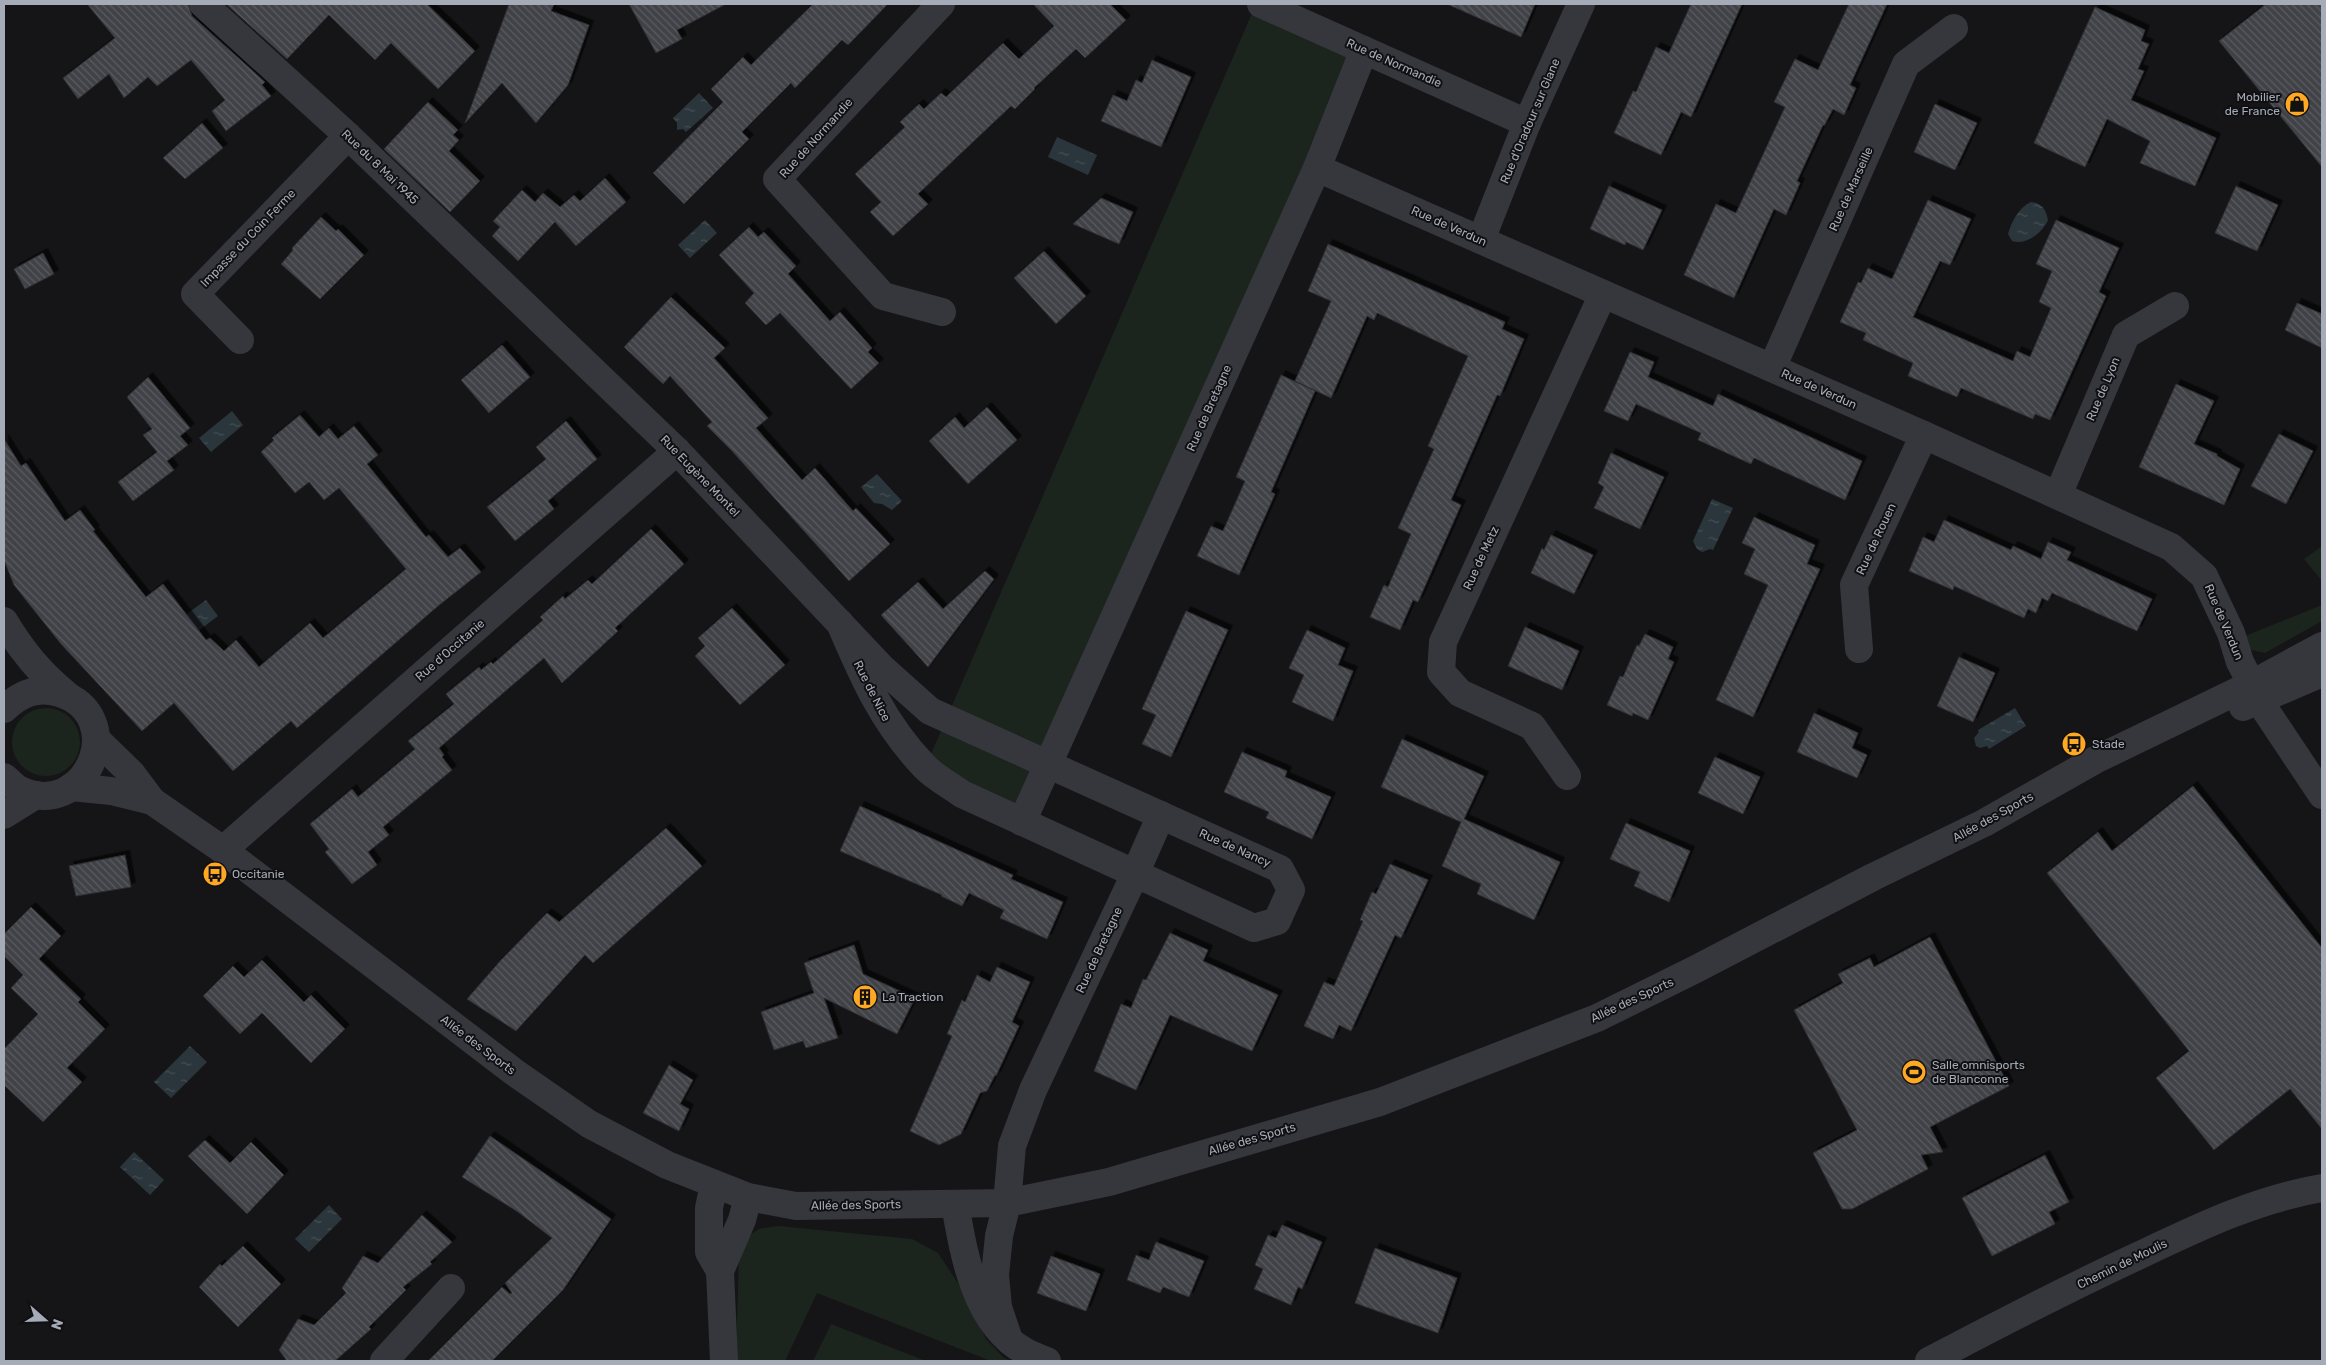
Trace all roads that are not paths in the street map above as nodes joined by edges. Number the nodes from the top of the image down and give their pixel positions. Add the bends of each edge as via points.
1 (203, 4) edge
2 (941, 4) edge
3 (1261, 4) edge
4 (1581, 4) edge
5 (1954, 28) dead end
6 (1364, 50) junction
7 (1527, 123) junction
8 (348, 136) junction
9 (1317, 168) junction
10 (1480, 240) junction
11 (1603, 294) junction
12 (2174, 306) dead end
13 (942, 312) dead end
14 (553, 334) joint
15 (240, 340) dead end
16 (1772, 368) junction
17 (1924, 435) junction
18 (677, 451) junction
19 (2058, 495) junction
20 (4, 621) edge
21 (840, 623) junction
22 (2322, 646) edge
23 (1859, 649) dead end
24 (2322, 673) edge
25 (2256, 692) junction
26 (67, 696) junction
27 (4, 709) edge
28 (96, 739) junction
29 (1048, 764) junction
30 (1567, 776) dead end
31 (4, 777) edge
32 (71, 787) junction
33 (36, 794) junction
34 (2322, 795) edge
35 (152, 801) junction
36 (4, 815) edge
37 (1161, 815) junction
38 (1022, 822) junction
39 (223, 850) junction
40 (1135, 874) junction
41 (714, 1184) junction
42 (2322, 1188) edge
43 (748, 1197) junction
44 (1007, 1203) junction
45 (955, 1204) junction
46 (720, 1271) junction
47 (451, 1288) dead end
48 (1009, 1340) junction
49 (384, 1361) edge
50 (724, 1361) edge
51 (1047, 1361) edge
52 (1929, 1361) edge

1 - 8 street, Rue du 8 Mai 1945
2 - 13 street, Rue de Normandie via 777,179 883,296
3 - 6 street, Rue de Normandie
4 - 7 street, Rue d'Oradour sur Glane
5 - 16 street, Rue de Marseille via 1906,64
6 - 7 street, Rue de Normandie
6 - 9 street, Rue de Bretagne
7 - 10 street, Rue d'Oradour sur Glane
8 - 14 street, Rue du 8 Mai 1945
8 - 15 street, Impasse du Coin Ferme via 194,294
9 - 10 street, Rue de Verdun
9 - 29 street, Rue de Bretagne
10 - 11 street, Rue de Verdun
11 - 16 street, Rue de Verdun
11 - 30 street, Rue de Metz via 1443,642 1441,672 1460,693 1532,726
12 - 19 street, Rue de Lyon via 2126,335
14 - 18 street, Rue Eugène Montel
16 - 17 street, Rue de Verdun
17 - 19 street, Rue de Verdun
17 - 23 street, Rue de Rouen via 1854,586
18 - 21 street, Rue Eugène Montel
18 - 39 street, Rue d'Occitanie
19 - 25 street, Rue de Verdun via 2171,547 2204,576
20 - 26 street via 41,674
21 - 29 street, Rue de Nice via 930,711
21 - 38 street, Rue de Nice via 889,725 925,768 962,794
22 - 25 street
24 - 25 street
25 - 34 street
25 - 44 street, Allée des Sports via 2095,760 1984,824 1597,1018 1380,1102 1109,1182
26 - 27 street via 51,690 33,691 16,697
26 - 28 street via 82,706 89,716
28 - 32 street via 91,767
28 - 35 street, Allée des Sports via 131,773
29 - 37 street
29 - 38 street, Rue de Bretagne
31 - 33 street via 18,789
32 - 33 street via 48,795
32 - 35 street, Allée des Sports via 111,791
33 - 36 street
35 - 39 street, Allée des Sports
37 - 40 street, Rue de Bretagne
37 - 40 street, Rue de Nancy via 1280,868 1291,890 1277,921 1254,928
38 - 40 street, Rue de Nice
39 - 41 street, Allée des Sports via 438,1015 589,1124 668,1165
40 - 44 street, Rue de Bretagne via 1033,1090 1012,1146
41 - 43 street, Allée des Sports
41 - 46 street via 709,1208 709,1252
42 - 52 street, Chemin de Moulis via 2252,1206 2204,1225
43 - 45 street, Allée des Sports via 796,1206
43 - 46 street via 742,1220
44 - 45 street, Allée des Sports
44 - 48 street, Rue de Bretagne via 999,1236 996,1274 998,1307
45 - 48 street via 962,1246 974,1285 985,1311
46 - 50 street
47 - 49 street
48 - 51 street via 1025,1352

